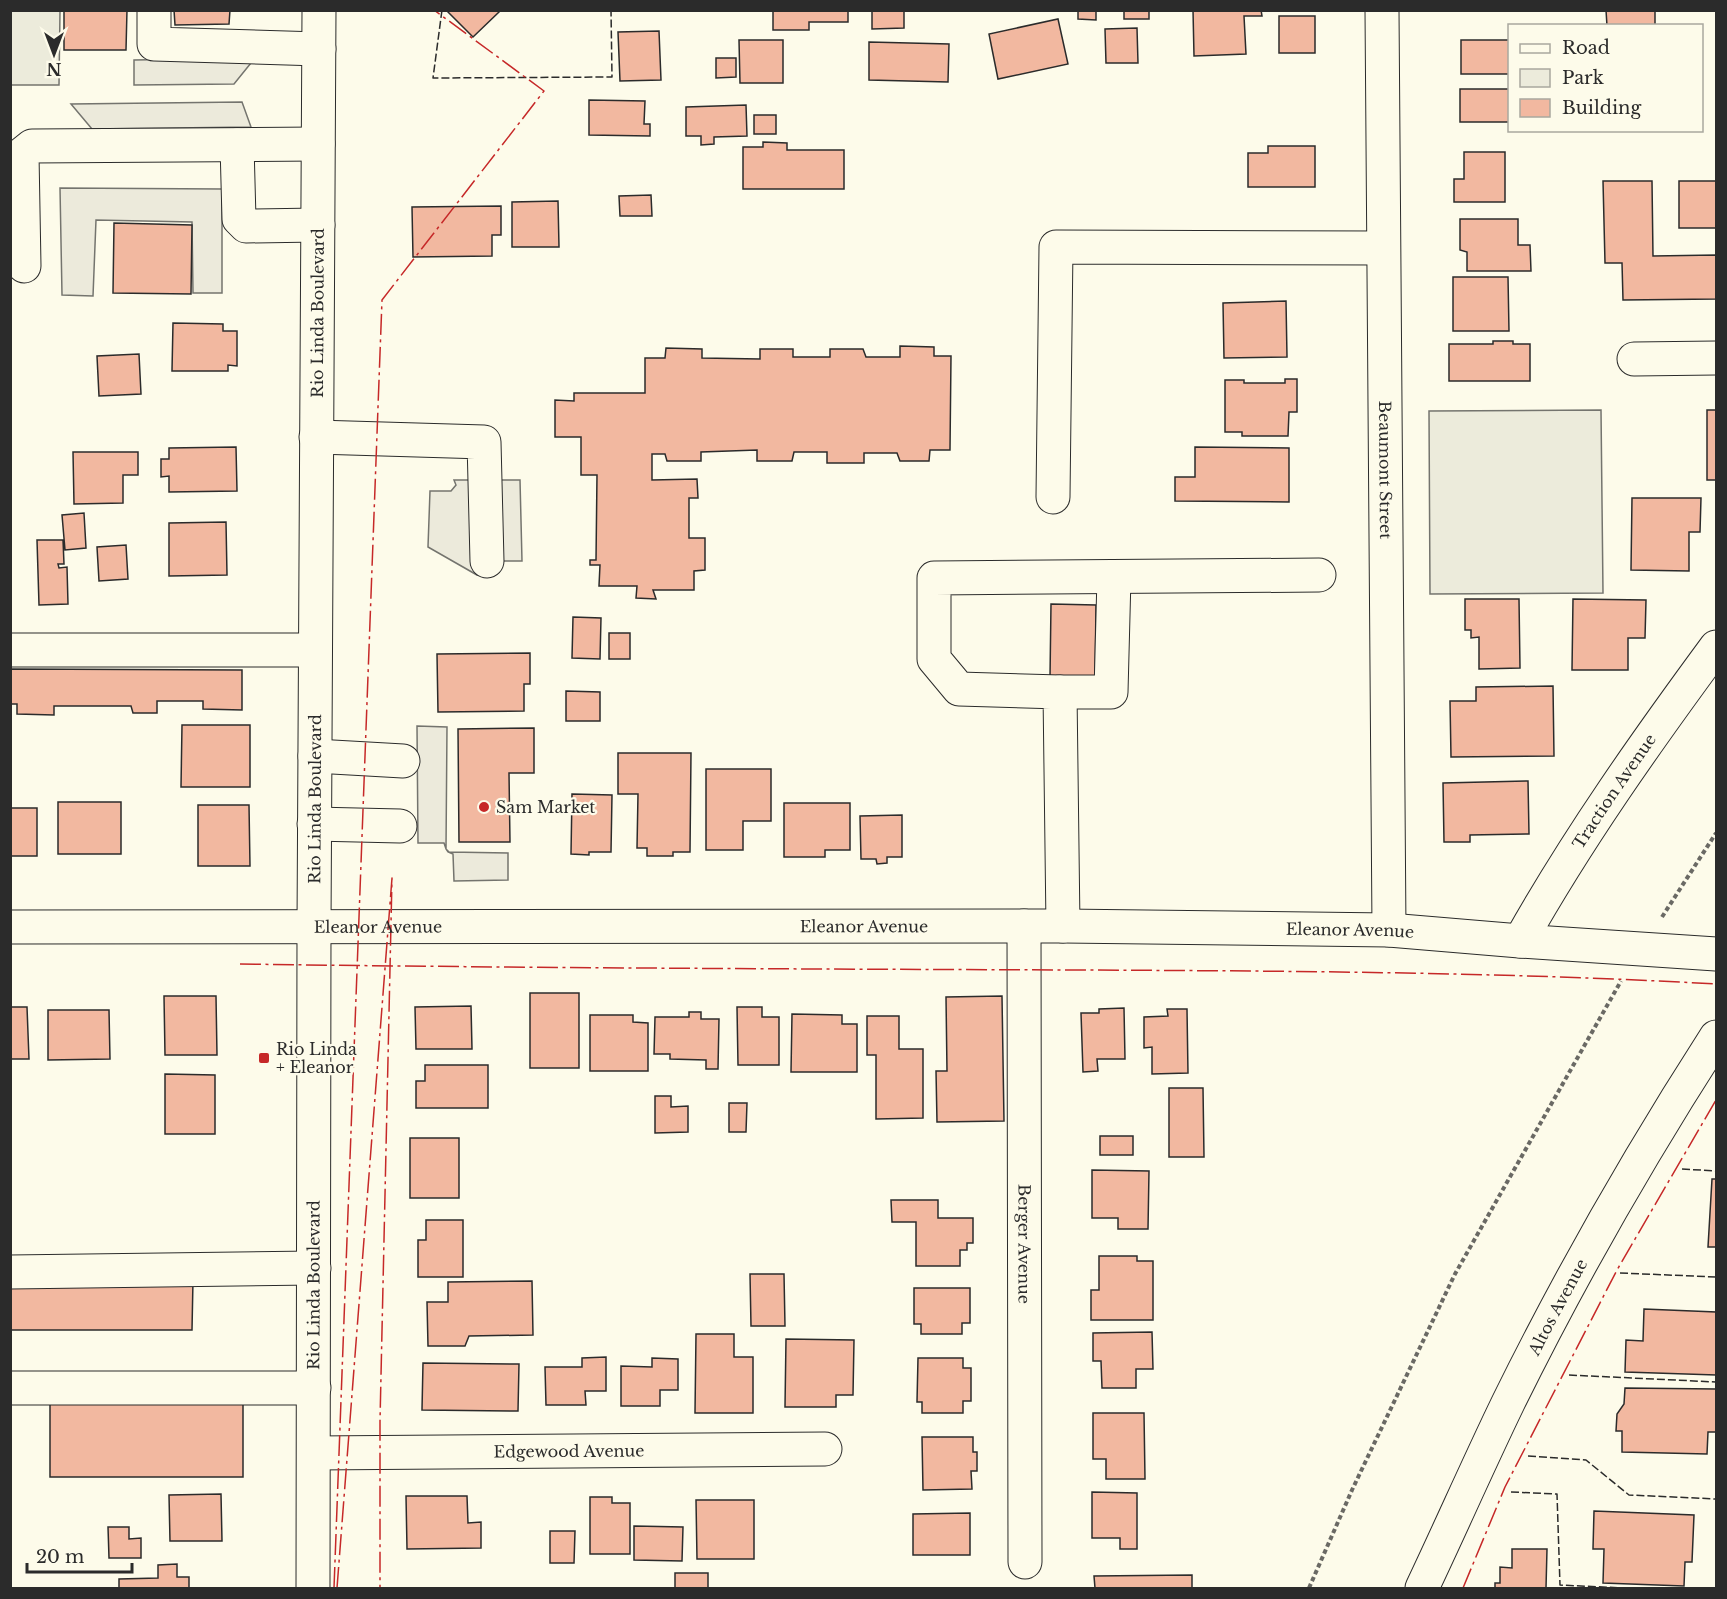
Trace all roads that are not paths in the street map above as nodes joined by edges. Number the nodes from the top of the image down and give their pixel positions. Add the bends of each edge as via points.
1 (154, 10) edge
2 (319, 10) edge
3 (1382, 10) edge
4 (319, 49) junction
5 (318, 144) junction
6 (237, 145) junction
7 (318, 225) junction
8 (1383, 248) junction
9 (24, 266) dead end
10 (1716, 358) edge
11 (1634, 359) dead end
12 (316, 438) junction
13 (1053, 497) dead end
14 (487, 561) dead end
15 (1319, 575) dead end
16 (1114, 577) junction
17 (1716, 647) edge
18 (10, 650) edge
19 (315, 650) junction
20 (1060, 692) junction
21 (315, 756) junction
22 (403, 761) dead end
23 (314, 824) junction
24 (400, 826) dead end
25 (1024, 926) junction
26 (1063, 926) junction
27 (10, 927) edge
28 (314, 927) junction
29 (1389, 930) junction
30 (1520, 941) junction
31 (1716, 954) edge
32 (1716, 1037) edge
33 (314, 1268) junction
34 (10, 1272) edge
35 (10, 1388) edge
36 (314, 1388) junction
37 (825, 1449) dead end
38 (314, 1453) junction
39 (1025, 1562) dead end
40 (313, 1588) edge
41 (1422, 1588) edge

1 - 4 street via 154,45
2 - 4 street, Rio Linda Boulevard
3 - 8 street, Beaumont Street
4 - 5 street, Rio Linda Boulevard
5 - 6 street
5 - 7 street, Rio Linda Boulevard
6 - 7 street via 239,219 246,225
6 - 9 street via 32,146 22,154
7 - 12 street, Rio Linda Boulevard
8 - 13 street via 1056,247
8 - 29 street, Beaumont Street
10 - 11 street
12 - 14 street via 484,442
12 - 19 street, Rio Linda Boulevard
15 - 16 street
16 - 20 street via 1111,692
16 - 20 street via 934,578 934,659 959,689
17 - 30 street, Traction Avenue via 1607,798
18 - 19 street
19 - 21 street, Rio Linda Boulevard
20 - 26 street
21 - 22 street
21 - 23 street, Rio Linda Boulevard
23 - 24 street
23 - 28 street, Rio Linda Boulevard
25 - 26 street, Eleanor Avenue
25 - 28 street, Eleanor Avenue
25 - 39 street, Berger Avenue
26 - 29 street, Eleanor Avenue
27 - 28 street, Eleanor Avenue
28 - 33 street, Rio Linda Boulevard
29 - 30 street, Eleanor Avenue
30 - 31 street, Eleanor Avenue
32 - 41 street, Altos Avenue via 1656,1131 1580,1266 1509,1403
33 - 34 street
33 - 36 street, Rio Linda Boulevard
35 - 36 street
36 - 38 street, Rio Linda Boulevard
37 - 38 street, Edgewood Avenue
38 - 40 street, Rio Linda Boulevard

